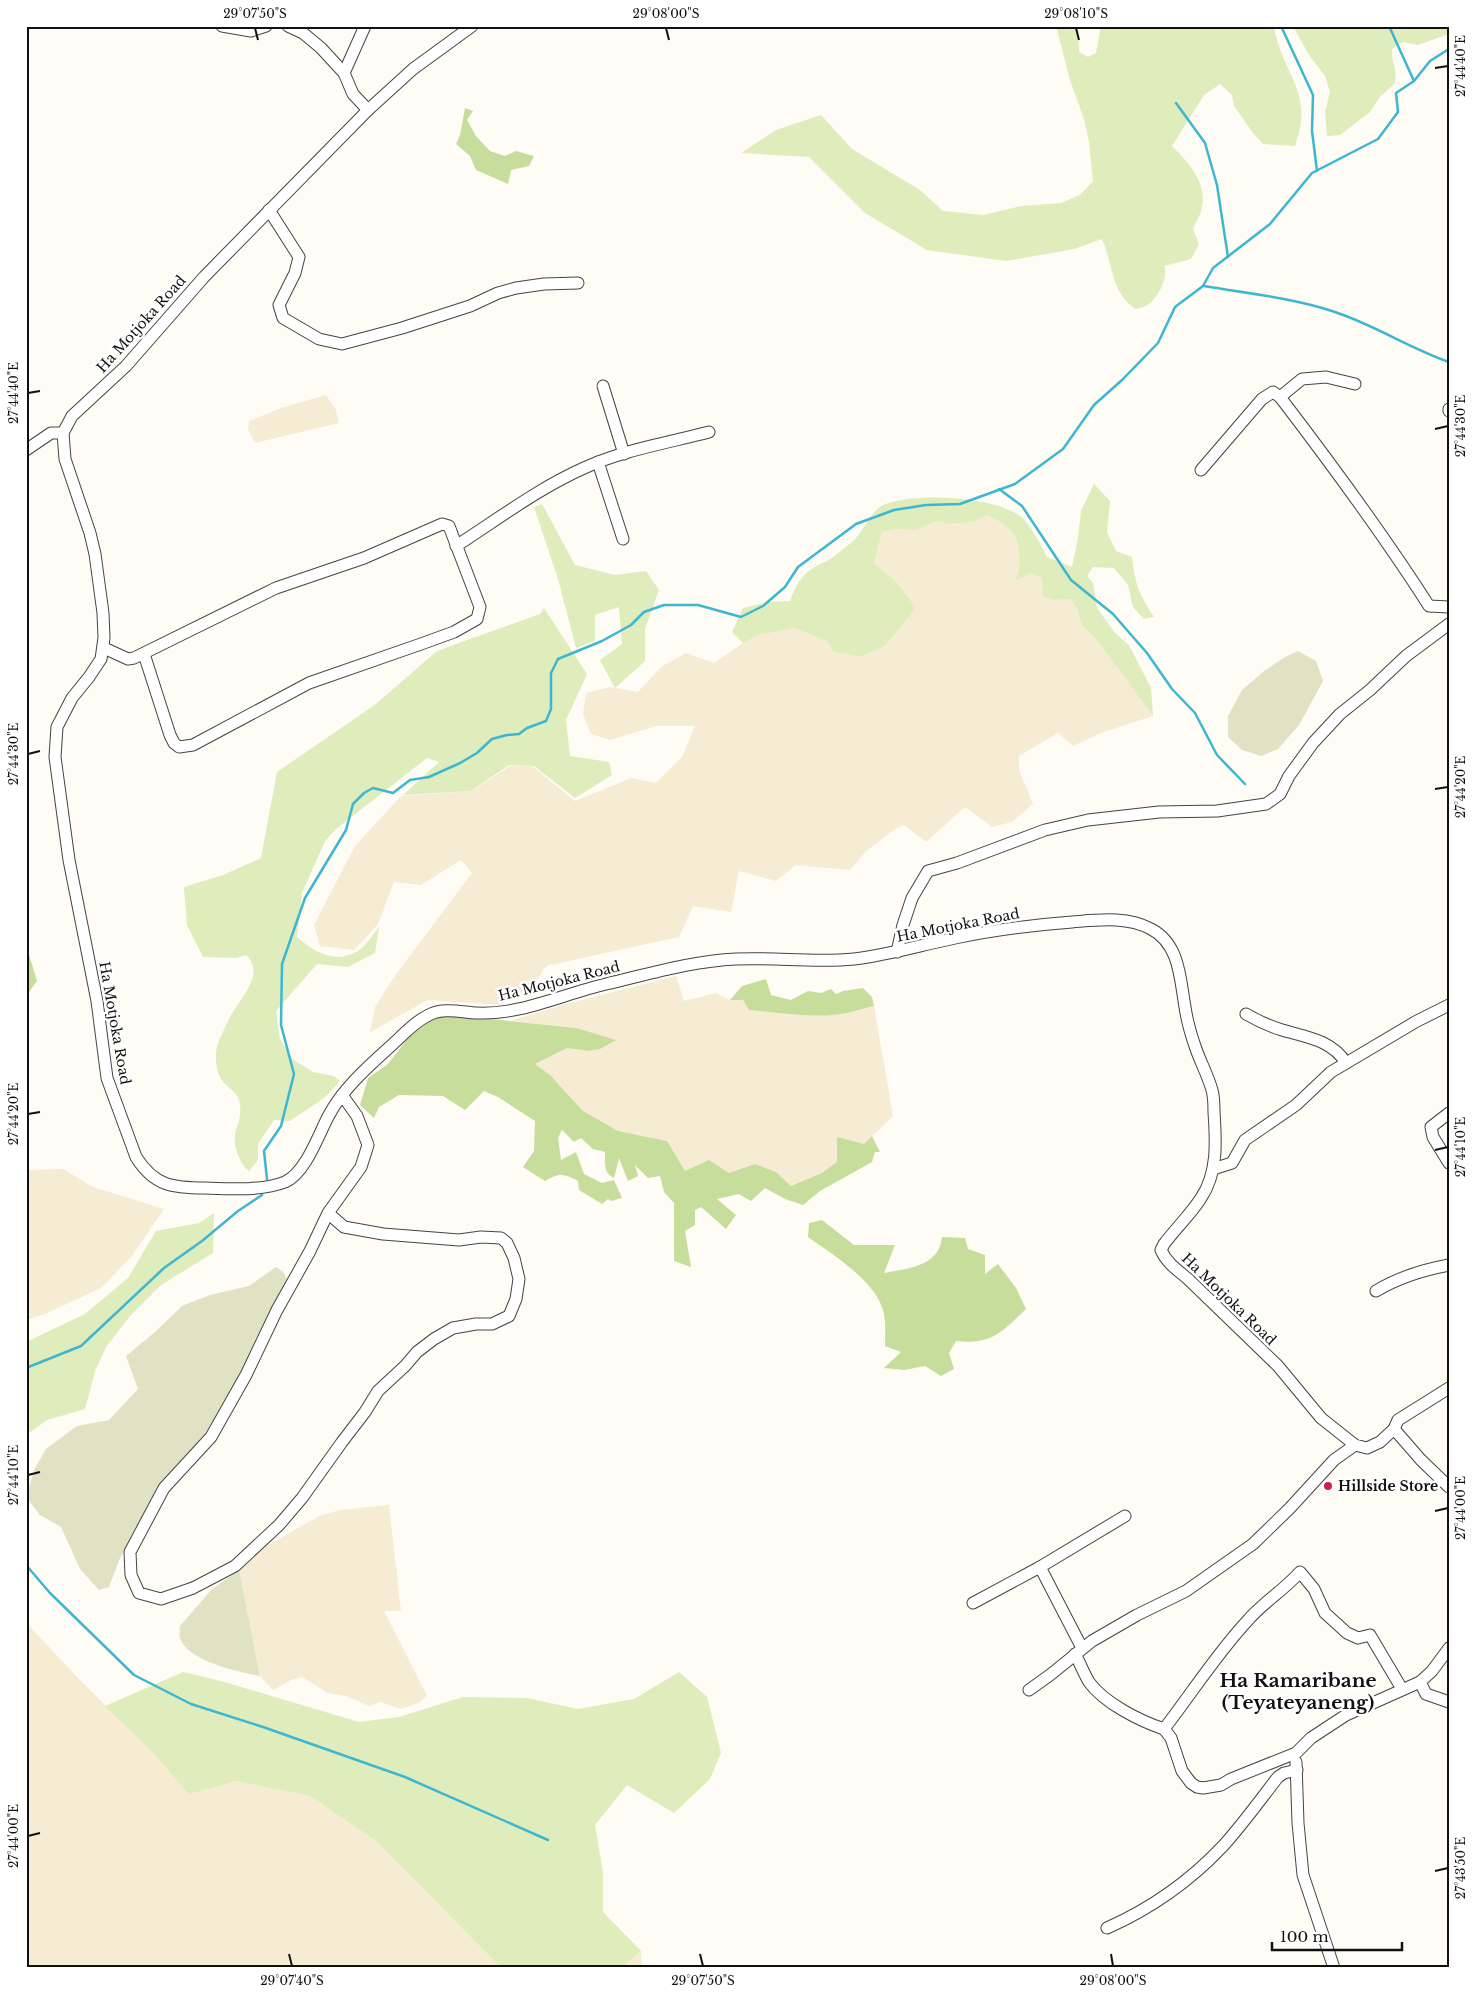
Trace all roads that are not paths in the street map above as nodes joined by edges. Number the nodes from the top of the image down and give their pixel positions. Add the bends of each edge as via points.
1 (222, 26) edge
2 (266, 26) edge
3 (288, 26) edge
4 (365, 26) edge
5 (472, 26) edge
6 (344, 73) junction
7 (368, 110) junction
8 (269, 210) junction
9 (578, 283) dead end
10 (1355, 384) dead end
11 (603, 386) dead end
12 (1280, 397) junction
13 (709, 432) dead end
14 (63, 433) junction
15 (26, 450) edge
16 (624, 454) junction
17 (598, 462) junction
18 (1201, 470) dead end
19 (623, 539) dead end
20 (456, 546) junction
21 (1449, 607) edge
22 (1449, 624) edge
23 (104, 648) junction
24 (144, 654) junction
25 (897, 952) junction
26 (1449, 1005) edge
27 (1246, 1014) dead end
28 (1346, 1063) junction
29 (342, 1095) junction
30 (1449, 1113) edge
31 (1449, 1163) edge
32 (1213, 1169) junction
33 (328, 1213) junction
34 (1449, 1266) edge
35 (1376, 1290) dead end
36 (1449, 1388) edge
37 (1394, 1429) junction
38 (1355, 1445) junction
39 (1449, 1487) edge
40 (1125, 1516) dead end
41 (1040, 1567) junction
42 (973, 1603) dead end
43 (1449, 1648) edge
44 (1079, 1651) junction
45 (1420, 1682) junction
46 (1402, 1689) junction
47 (1029, 1690) dead end
48 (1449, 1702) edge
49 (1164, 1729) junction
50 (1296, 1753) junction
51 (1297, 1770) junction
52 (1107, 1928) dead end
53 (1334, 1968) edge

1 - 2 street via 251,31
3 - 6 street via 321,48
4 - 6 street
5 - 7 street, Ha Motjoka Road via 413,69
6 - 7 street via 353,94
7 - 8 street, Ha Motjoka Road
8 - 9 street via 299,257 279,305 283,318 319,339 342,344 402,328 516,288
8 - 14 street, Ha Motjoka Road via 204,277 126,366 72,416
10 - 12 street via 1326,377 1302,379
11 - 16 street
12 - 18 street via 1273,392 1262,399
12 - 21 street via 1338,472 1429,606
13 - 16 street
14 - 15 street via 51,434
14 - 23 street, Ha Motjoka Road via 65,459 95,554
16 - 17 street
17 - 19 street
17 - 20 street via 540,492
20 - 24 street via 449,526 442,524 364,558 276,588
20 - 24 street via 480,607 477,619 454,632 309,683 185,747 179,747 170,735
22 - 25 street via 1406,656 1340,714 1313,743 1280,794 1266,804 1217,811 1159,812 1088,820 1045,830 928,871 912,898
23 - 24 street via 128,659
23 - 29 street, Ha Motjoka Road via 97,666 62,715 57,727 55,757 69,860 97,1000 107,1078 136,1157 152,1178 166,1185 185,1188 264,1187 289,1181 300,1169
25 - 29 street, Ha Motjoka Road via 827,961 761,958 705,962 588,988 526,1008 500,1012 453,1010 430,1013 411,1025
25 - 32 street, Ha Motjoka Road via 958,937 1046,924 1113,919 1154,930 1165,940 1177,960 1190,1033 1213,1092 1216,1154
26 - 28 street
27 - 28 street via 1263,1024 1323,1043 1339,1051
28 - 32 street via 1331,1072 1296,1105 1245,1140 1232,1164
29 - 33 street via 357,1116 368,1145 361,1167
30 - 31 street via 1431,1127 1433,1137
32 - 38 street, Ha Motjoka Road via 1203,1195 1164,1244 1163,1255 1278,1366 1321,1418
33 - 33 street via 211,1437 164,1488 130,1552 131,1575 139,1593 161,1599 193,1588 235,1566 280,1525 378,1392 417,1352 453,1328 492,1324 509,1316 516,1299 518,1279 514,1258 501,1238 459,1240 383,1234 344,1227
34 - 35 street via 1413,1273
36 - 37 street via 1398,1420
37 - 38 street via 1386,1438 1367,1448
37 - 39 street
38 - 44 street via 1334,1460 1253,1544 1186,1591 1137,1615
40 - 41 street
41 - 42 street
41 - 44 street
43 - 45 street
44 - 47 street
44 - 49 street via 1089,1682 1102,1696
45 - 46 street
45 - 48 street via 1426,1694
46 - 49 street via 1370,1635 1358,1638 1347,1634 1325,1614 1314,1589 1300,1572 1250,1618
46 - 50 street via 1346,1715
49 - 50 street via 1171,1738 1182,1771 1196,1787 1221,1785
50 - 51 street
51 - 52 street via 1278,1777 1221,1848 1165,1896
51 - 53 street via 1303,1875

